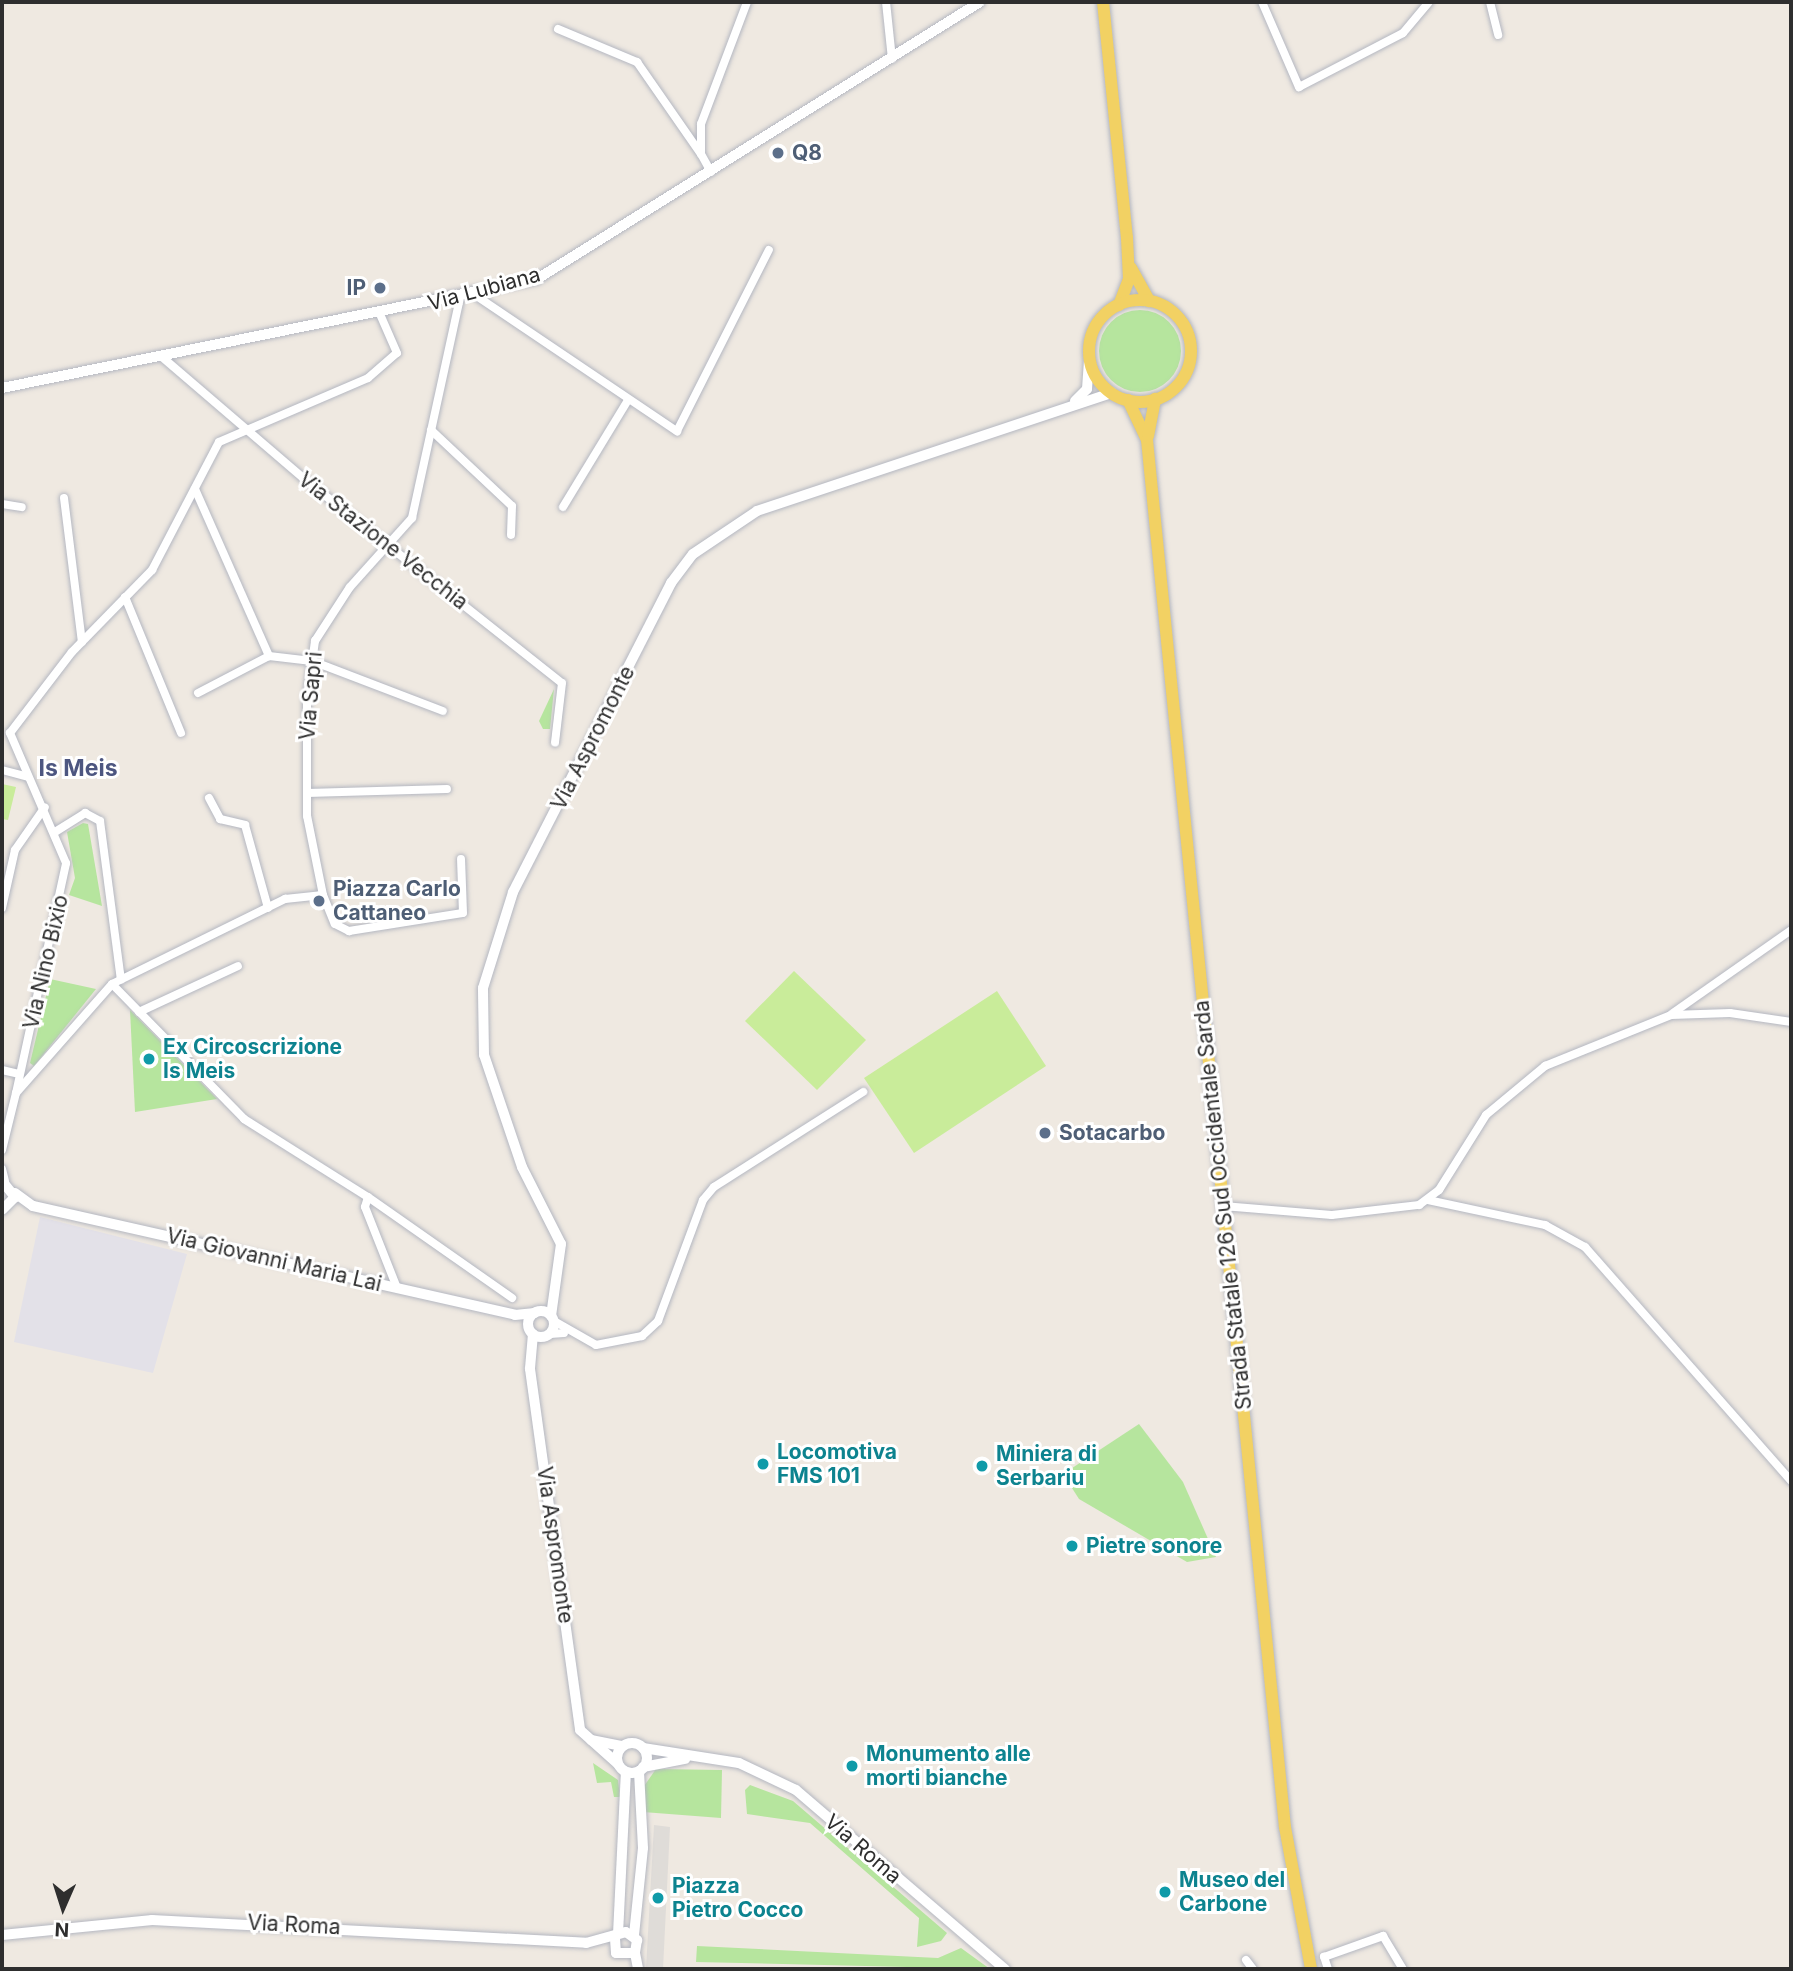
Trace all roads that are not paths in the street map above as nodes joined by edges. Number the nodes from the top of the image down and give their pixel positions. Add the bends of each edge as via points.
1 (747, 2) edge
2 (886, 2) edge
3 (980, 2) edge
4 (1096, 2) edge
5 (1103, 2) edge
6 (1262, 2) edge
7 (1429, 2) edge
8 (1490, 2) edge
9 (1105, 24) junction
10 (558, 29) dead end
11 (1498, 35) dead end
12 (892, 59) junction
13 (701, 153) junction
14 (711, 172) junction
15 (1127, 249) junction
16 (769, 250) dead end
17 (475, 295) junction
18 (460, 298) junction
19 (1149, 301) junction
20 (1119, 305) junction
21 (380, 314) junction
22 (162, 357) junction
23 (1089, 357) junction
24 (2, 388) edge
25 (1112, 393) junction
26 (1155, 399) junction
27 (628, 400) junction
28 (1128, 400) junction
29 (1059, 410) junction
30 (243, 427) junction
31 (431, 430) junction
32 (1147, 440) junction
33 (195, 489) junction
34 (64, 498) dead end
35 (2, 503) edge
36 (22, 507) dead end
37 (563, 507) dead end
38 (511, 535) dead end
39 (389, 546) junction
40 (125, 597) junction
41 (82, 642) junction
42 (269, 656) junction
43 (312, 661) junction
44 (198, 693) dead end
45 (443, 711) dead end
46 (181, 733) dead end
47 (555, 743) dead end
48 (2, 770) edge
49 (28, 776) junction
50 (447, 789) dead end
51 (307, 793) junction
52 (209, 798) dead end
53 (45, 807) junction
54 (55, 832) junction
55 (461, 859) dead end
56 (323, 895) junction
57 (2, 908) edge
58 (268, 908) junction
59 (1791, 930) edge
60 (239, 966) dead end
61 (116, 982) junction
62 (139, 1012) junction
63 (1671, 1015) junction
64 (1791, 1021) edge
65 (2, 1070) edge
66 (21, 1071) junction
67 (37, 1075) junction
68 (863, 1092) dead end
69 (16, 1093) junction
70 (2, 1150) edge
71 (2, 1168) edge
72 (4, 1181) edge
73 (15, 1193) junction
74 (368, 1197) junction
75 (1428, 1200) junction
76 (33, 1206) junction
77 (1223, 1206) junction
78 (6, 1208) edge
79 (397, 1288) junction
80 (512, 1298) dead end
81 (553, 1302) junction
82 (537, 1313) junction
83 (514, 1315) junction
84 (553, 1319) junction
85 (538, 1333) junction
86 (570, 1335) junction
87 (1791, 1481) edge
88 (587, 1739) junction
89 (622, 1746) junction
90 (643, 1748) junction
91 (705, 1757) junction
92 (622, 1768) junction
93 (641, 1769) junction
94 (624, 1838) junction
95 (642, 1838) junction
96 (2, 1935) edge
97 (617, 1935) junction
98 (634, 1935) junction
99 (586, 1943) junction
100 (635, 1952) junction
101 (618, 1959) junction
102 (1246, 1960) dead end
103 (638, 1969) edge
104 (1005, 1969) edge
105 (1254, 1969) edge
106 (1311, 1969) edge
107 (1328, 1969) edge
108 (1403, 1969) edge

1 - 13 street via 701,124
2 - 12 street
3 - 12 street, Via Lubiana
4 - 9 street
5 - 9 main road
6 - 7 street via 1299,88 1404,33
8 - 11 street
9 - 15 main road
10 - 13 street via 637,62
12 - 14 street, Via Lubiana
13 - 14 street
14 - 17 street, Via Lubiana via 537,279
15 - 19 main road via 1138,288
15 - 20 main road via 1129,279
16 - 27 street via 677,431
17 - 18 street, Via Lubiana
17 - 27 street
18 - 21 street, Via Lubiana
18 - 31 street, Via Sapri
19 - 20 main road
19 - 26 main road via 1181,322 1191,352 1181,381
20 - 23 main road via 1095,326
21 - 22 street, Via Lubiana
21 - 30 street via 397,354 368,378
22 - 24 street, Via Lubiana
22 - 30 street, Via Stazione Vecchia
23 - 25 main road
23 - 29 main road, Via Aspromonte via 1087,389
25 - 28 main road
25 - 29 main road, Via Aspromonte
26 - 28 main road
26 - 32 main road
27 - 37 street
28 - 32 main road
29 - 81 main road, Via Aspromonte via 757,511 693,554 671,583 513,892 483,988 488,1067 522,1167 561,1244
30 - 33 street via 219,442
30 - 39 street, Via Stazione Vecchia
31 - 38 street via 512,506
31 - 39 street, Via Sapri via 412,518
32 - 77 main road, Strada Statale 126 Sud Occidentale Sarda
33 - 40 street via 152,570
33 - 42 street
34 - 41 street
35 - 36 street
39 - 43 street, Via Sapri via 350,587 315,641
39 - 47 street, Via Stazione Vecchia via 562,683
40 - 41 street
40 - 46 street
41 - 49 street, Via Nino Bixio via 10,733
42 - 43 street
42 - 44 street
43 - 45 street
43 - 51 street, Via Sapri
48 - 49 street
49 - 53 street, Via Nino Bixio
50 - 51 street
51 - 56 street, Via Sapri
52 - 58 street via 220,819 245,825
53 - 54 street, Via Nino Bixio
53 - 57 street via 15,850
54 - 61 street via 85,813 100,821
54 - 66 street, Via Nino Bixio via 65,875
55 - 56 street via 463,913 349,931 335,924
56 - 58 street via 285,899
58 - 61 street
59 - 63 street
60 - 62 street
61 - 62 street
61 - 67 street
62 - 74 street via 244,1119
63 - 64 street via 1730,1013
63 - 75 street via 1522,1081 1486,1115
65 - 66 street
66 - 67 street
66 - 69 street, Via Nino Bixio
67 - 69 street
68 - 86 street via 714,1187 648,1331 605,1346
69 - 70 street, Via Nino Bixio
71 - 72 street
72 - 73 street, Via Giovanni Maria Lai
73 - 76 street, Via Giovanni Maria Lai
73 - 78 street
74 - 79 street via 365,1208
74 - 80 street
75 - 77 street via 1399,1210 1332,1215
75 - 87 street via 1545,1225 1586,1247
76 - 78 street, Via Giovanni Maria Lai
76 - 79 street, Via Giovanni Maria Lai
77 - 106 main road, Strada Statale 126 Sud Occidentale Sarda via 1286,1827
79 - 83 street, Via Giovanni Maria Lai
81 - 82 main road
81 - 84 main road, Via Aspromonte
82 - 83 street, Via Giovanni Maria Lai
82 - 84 main road
82 - 85 main road
83 - 85 street, Via Giovanni Maria Lai
84 - 85 main road, Via Aspromonte
84 - 86 street
85 - 86 street
85 - 88 main road, Via Aspromonte via 530,1368 578,1716
88 - 89 main road
88 - 92 main road
89 - 90 main road, Via Roma
89 - 92 main road
90 - 91 main road, Via Roma
90 - 93 main road
91 - 93 main road, Via Roma
91 - 104 main road, Via Roma via 758,1768 796,1790
92 - 93 main road, Via Roma
92 - 94 main road
93 - 95 main road
94 - 95 main road
94 - 97 main road
95 - 98 main road
96 - 99 main road, Via Roma via 180,1920
97 - 98 main road, Via Roma
97 - 99 main road, Via Roma
97 - 101 main road
98 - 100 main road
99 - 101 main road, Via Roma
100 - 101 main road
100 - 103 main road
102 - 105 street
107 - 108 street via 1324,1956 1382,1936

